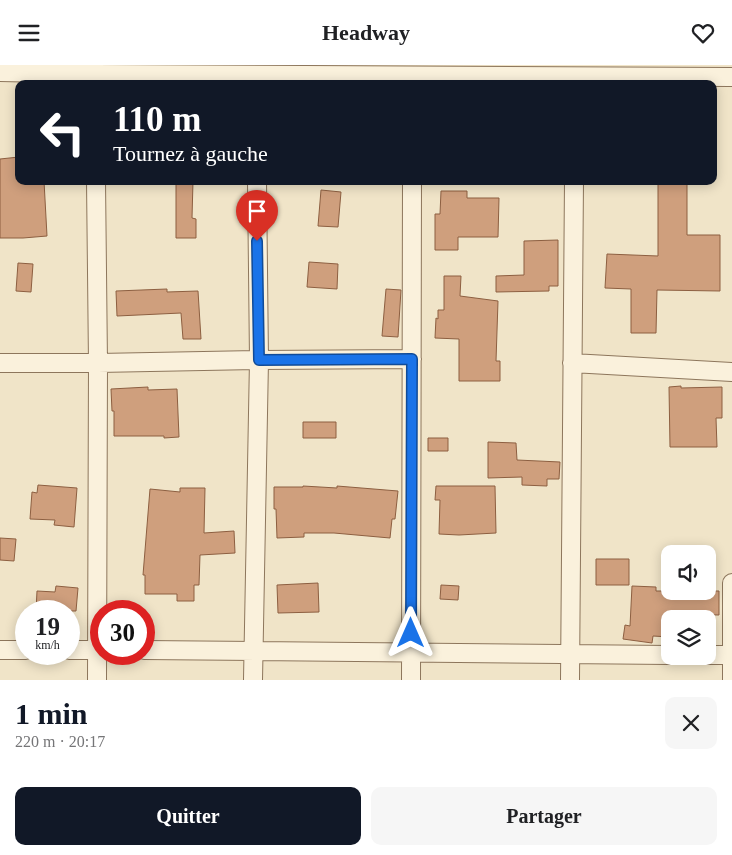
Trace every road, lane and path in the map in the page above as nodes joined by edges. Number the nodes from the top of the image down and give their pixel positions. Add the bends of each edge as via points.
1 (0, 72) edge
2 (95, 74) edge
3 (256, 75) edge
4 (411, 75) edge
5 (575, 75) edge
6 (732, 77) edge
7 (96, 185) edge
8 (257, 185) edge
9 (412, 185) edge
10 (574, 185) edge
11 (412, 359) junction
12 (259, 360) junction
13 (0, 363) edge
14 (98, 363) junction
15 (572, 363) junction
16 (732, 372) edge
17 (732, 583) edge
18 (99, 600) edge
19 (0, 650) edge
20 (15, 650) edge
21 (155, 650) edge
22 (253, 651) junction
23 (411, 653) junction
24 (570, 654) junction
25 (661, 655) edge
26 (716, 655) edge
27 (732, 655) edge
28 (98, 665) edge
29 (97, 680) edge
30 (253, 680) edge
31 (411, 680) edge
32 (570, 680) edge
33 (732, 680) edge

1 - 2 street
2 - 3 street
3 - 4 street
4 - 5 street
5 - 6 street
7 - 14 street
8 - 12 street
9 - 11 street
10 - 15 street
11 - 12 street
11 - 23 street
12 - 14 street
12 - 22 street
13 - 14 street
14 - 18 street
15 - 16 street
15 - 24 street
17 - 27 street
19 - 20 street
21 - 22 street
22 - 23 street
22 - 30 street
23 - 24 street
23 - 31 street
24 - 25 street
24 - 32 street
26 - 27 street
27 - 33 street
28 - 29 street

